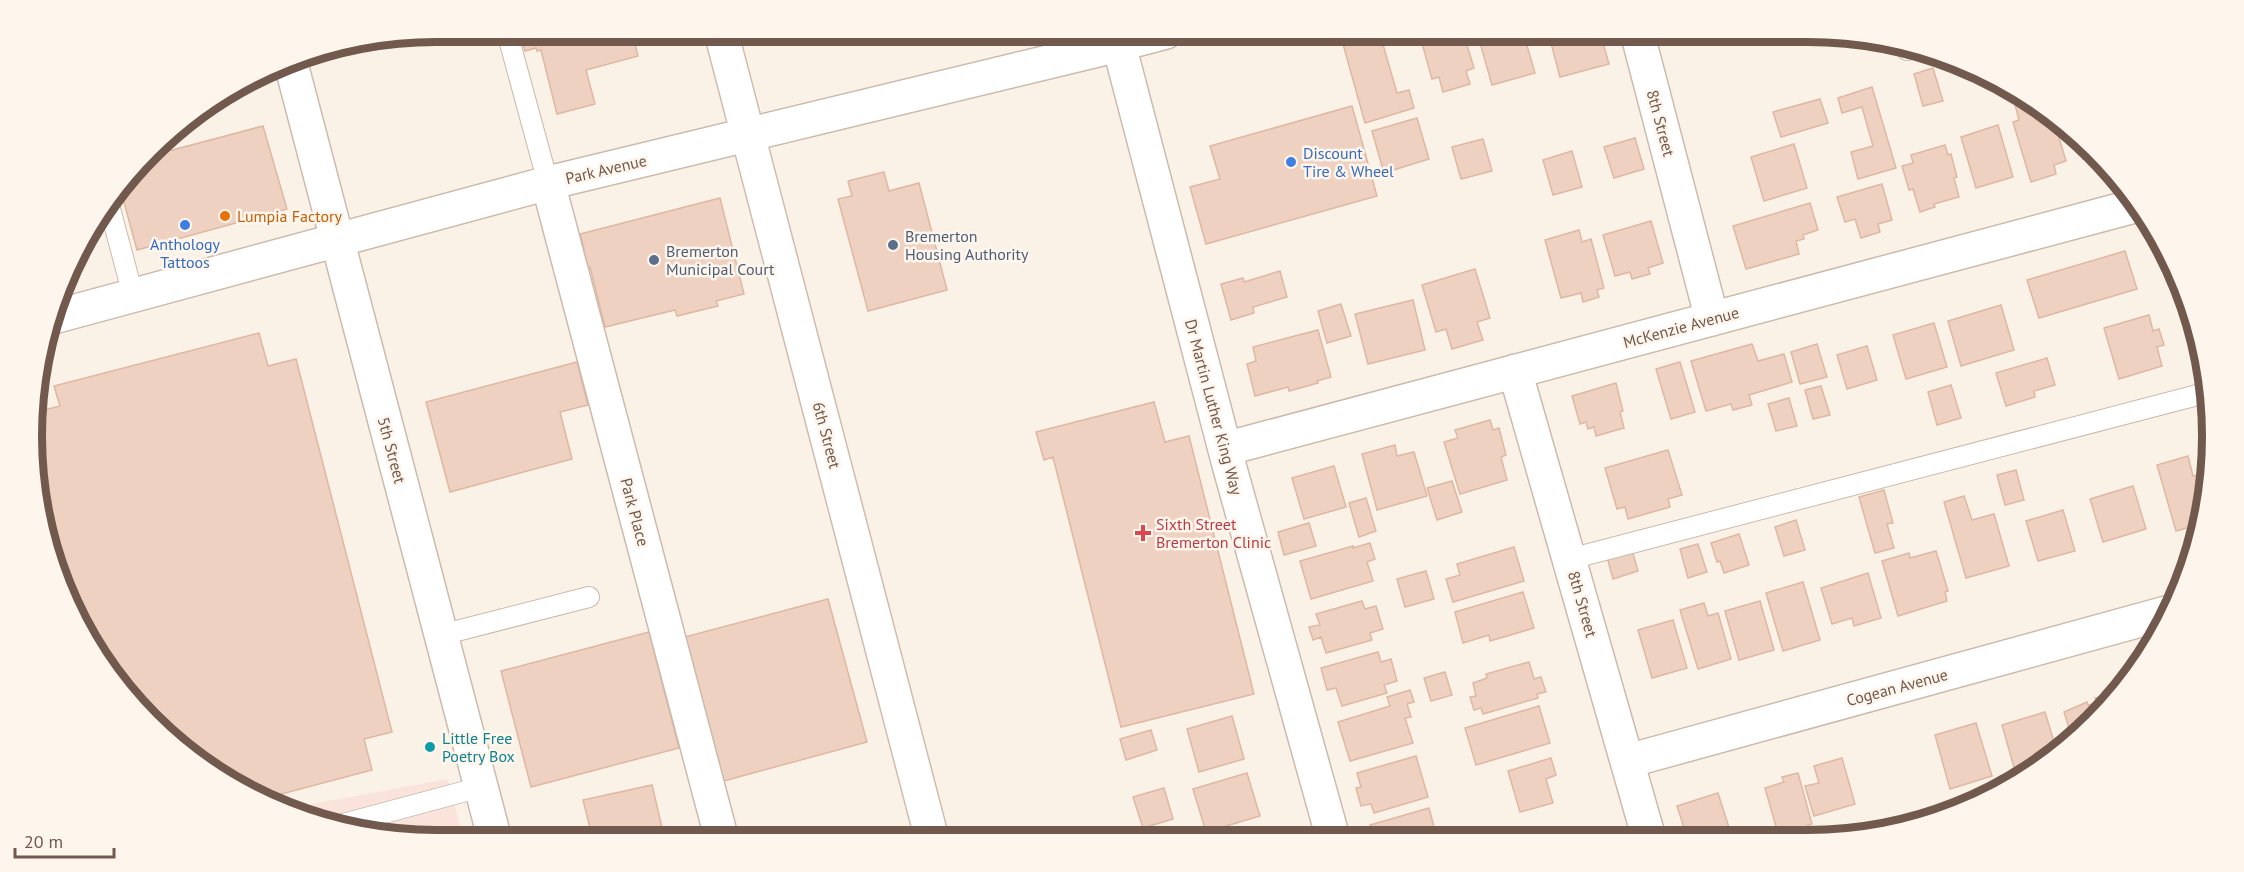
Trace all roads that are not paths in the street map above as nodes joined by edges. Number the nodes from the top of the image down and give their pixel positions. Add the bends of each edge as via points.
1 (510, 42) edge
2 (724, 42) edge
3 (1130, 42) edge
4 (1640, 42) edge
5 (1119, 45) junction
6 (292, 69) edge
7 (748, 135) junction
8 (548, 183) junction
9 (2129, 207) edge
10 (111, 213) edge
11 (338, 240) junction
12 (133, 295) junction
13 (61, 315) edge
14 (1712, 319) junction
15 (1515, 371) junction
16 (2200, 394) edge
17 (1225, 449) junction
18 (1569, 559) junction
19 (589, 597) dead end
20 (2158, 615) edge
21 (441, 635) junction
22 (1628, 761) junction
23 (481, 787) junction
24 (354, 821) edge
25 (492, 830) edge
26 (719, 830) edge
27 (930, 830) edge
28 (1331, 830) edge
29 (1647, 830) edge

1 - 8 lane
2 - 7 street, 6th Street
3 - 5 street, Park Avenue
4 - 14 street, 8th Street
5 - 7 street, Park Avenue
5 - 17 street, Dr Martin Luther King Way
6 - 11 street, 5th Street
7 - 8 street, Park Avenue
7 - 27 street, 6th Street
8 - 11 street, Park Avenue
8 - 26 street, Park Place
9 - 14 street, McKenzie Avenue
10 - 12 lane
11 - 12 street, Park Avenue
11 - 21 street, 5th Street
12 - 13 street, Park Avenue
14 - 15 street, McKenzie Avenue
15 - 17 street, McKenzie Avenue
15 - 18 street, 8th Street
16 - 18 lane
17 - 28 street, Dr Martin Luther King Way
18 - 22 street, 8th Street
19 - 21 lane
20 - 22 street, Cogean Avenue
21 - 23 street, 5th Street
22 - 29 street, 8th Street
23 - 24 lane
23 - 25 street, 5th Street

